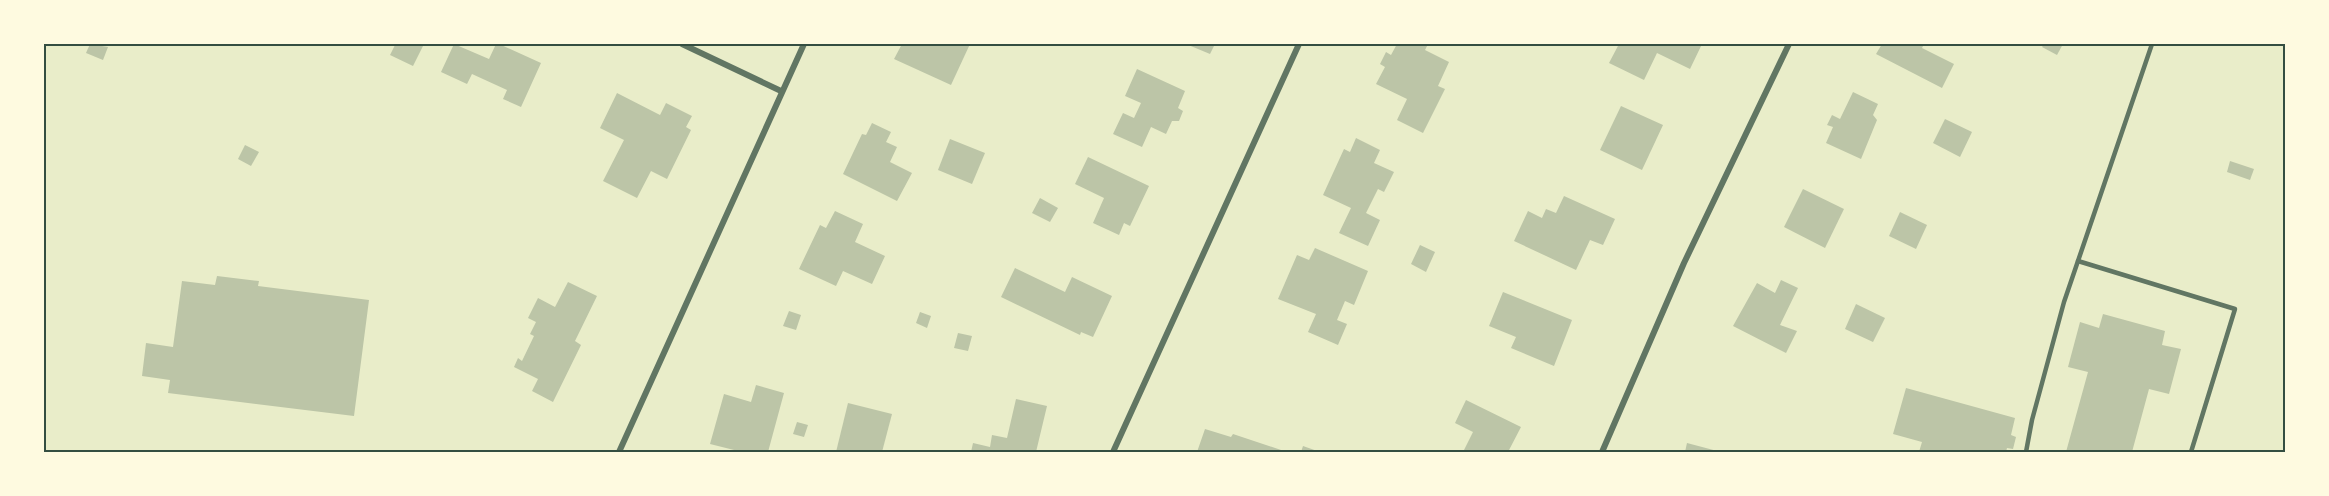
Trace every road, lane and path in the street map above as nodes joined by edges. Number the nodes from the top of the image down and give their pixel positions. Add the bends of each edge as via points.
1 (682, 44) edge
2 (804, 44) edge
3 (1299, 44) edge
4 (1790, 44) edge
5 (2152, 44) edge
6 (781, 91) junction
7 (2078, 261) junction
8 (619, 453) edge
9 (1113, 453) edge
10 (1602, 453) edge
11 (2026, 453) edge
12 (2191, 453) edge

1 - 6 street
2 - 6 street
3 - 9 street
4 - 10 street via 1683,263
5 - 7 lane
6 - 8 street
7 - 11 lane
7 - 12 lane via 2235,309

